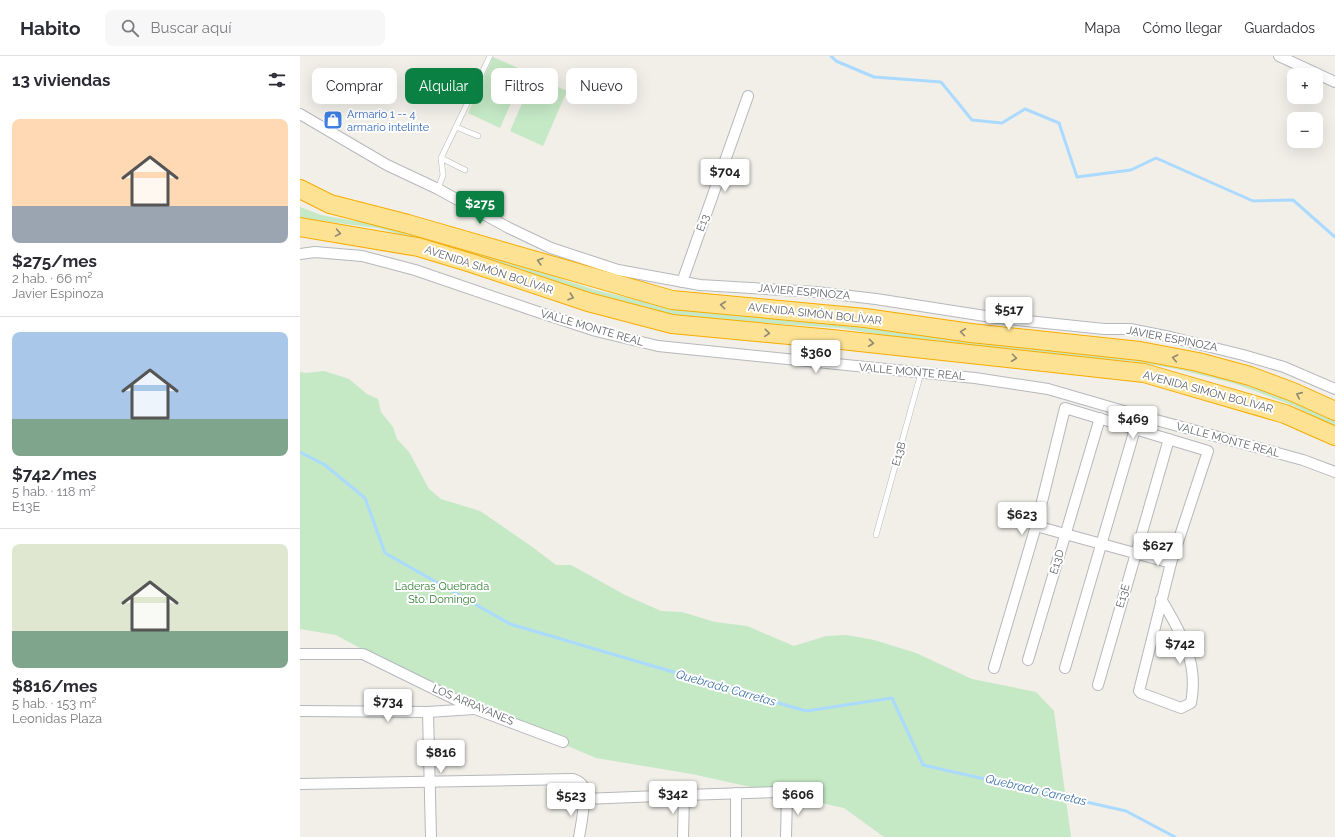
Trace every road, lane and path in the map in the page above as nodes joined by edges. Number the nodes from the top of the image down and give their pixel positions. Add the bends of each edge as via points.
1 (490, 56) edge
2 (1279, 56) edge
3 (1335, 82) edge
4 (748, 96) dead end
5 (300, 114) edge
6 (456, 127) junction
7 (478, 136) dead end
8 (441, 158) junction
9 (466, 170) dead end
10 (300, 189) edge
11 (438, 190) junction
12 (300, 227) edge
13 (300, 254) edge
14 (682, 282) junction
15 (921, 373) junction
16 (1335, 389) edge
17 (1335, 411) edge
18 (1134, 414) junction
19 (1100, 418) junction
20 (1150, 418) junction
21 (1136, 429) junction
22 (1335, 436) edge
23 (1169, 439) junction
24 (1335, 472) edge
25 (1036, 526) junction
26 (1066, 534) junction
27 (876, 535) dead end
28 (1102, 544) junction
29 (1136, 554) junction
30 (1171, 563) junction
31 (1161, 599) junction
32 (300, 654) edge
33 (1028, 660) dead end
34 (994, 668) dead end
35 (1065, 668) dead end
36 (1098, 685) dead end
37 (474, 709) junction
38 (300, 711) edge
39 (428, 712) junction
40 (563, 742) dead end
41 (430, 780) junction
42 (300, 784) edge
43 (736, 793) junction
44 (684, 794) junction
45 (584, 799) junction
46 (432, 837) edge
47 (579, 837) edge
48 (683, 837) edge
49 (736, 837) edge
50 (786, 837) edge

1 - 6 lane
2 - 3 street
4 - 14 street, E13
5 - 11 street, JAVIER ESPINOZA via 387,165
6 - 7 lane
6 - 8 lane
8 - 9 lane
8 - 11 lane via 443,175
17 -> 10 highway, AVENIDA SIMÓN BOLÍVAR via 1250,376 1198,362 1140,351 971,333 865,318 672,300 431,230 330,204
11 - 14 street, JAVIER ESPINOZA via 551,248 618,270
12 -> 22 highway, AVENIDA SIMÓN BOLÍVAR via 418,247 588,302 672,324 856,341 1144,373 1285,414
13 - 15 street, VALLE MONTE REAL via 315,252 362,256 408,268 589,329 658,346
14 - 16 street, JAVIER ESPINOZA via 816,292 998,318 1104,329 1130,329 1243,355 1284,367
15 - 18 street, VALLE MONTE REAL via 1048,389
15 - 27 lane, E13B
18 - 20 street, VALLE MONTE REAL
18 - 21 street
19 - 21 street
19 - 25 street via 1065,408
19 - 26 street, E13D
20 - 21 street
20 - 24 street, VALLE MONTE REAL via 1303,460
21 - 23 street
21 - 28 street
23 - 29 street, E13E
23 - 30 street via 1208,451
25 - 26 street
25 - 34 street
26 - 28 street
26 - 33 street, E13D
28 - 29 street
28 - 35 street
29 - 30 street
29 - 36 street, E13E
30 - 31 street
31 - 31 street via 1139,691 1181,708 1191,704 1193,695 1190,659 1182,635
32 - 37 street, LOS ARRAYANES via 363,654
37 - 39 street
37 - 40 street, LOS ARRAYANES
38 - 39 street
39 - 41 street
41 - 42 street
41 - 45 street via 573,779 583,786
41 - 46 street
43 - 44 street
43 - 49 street
43 - 50 street via 779,792 787,796
44 - 45 street
44 - 48 street
45 - 47 street

